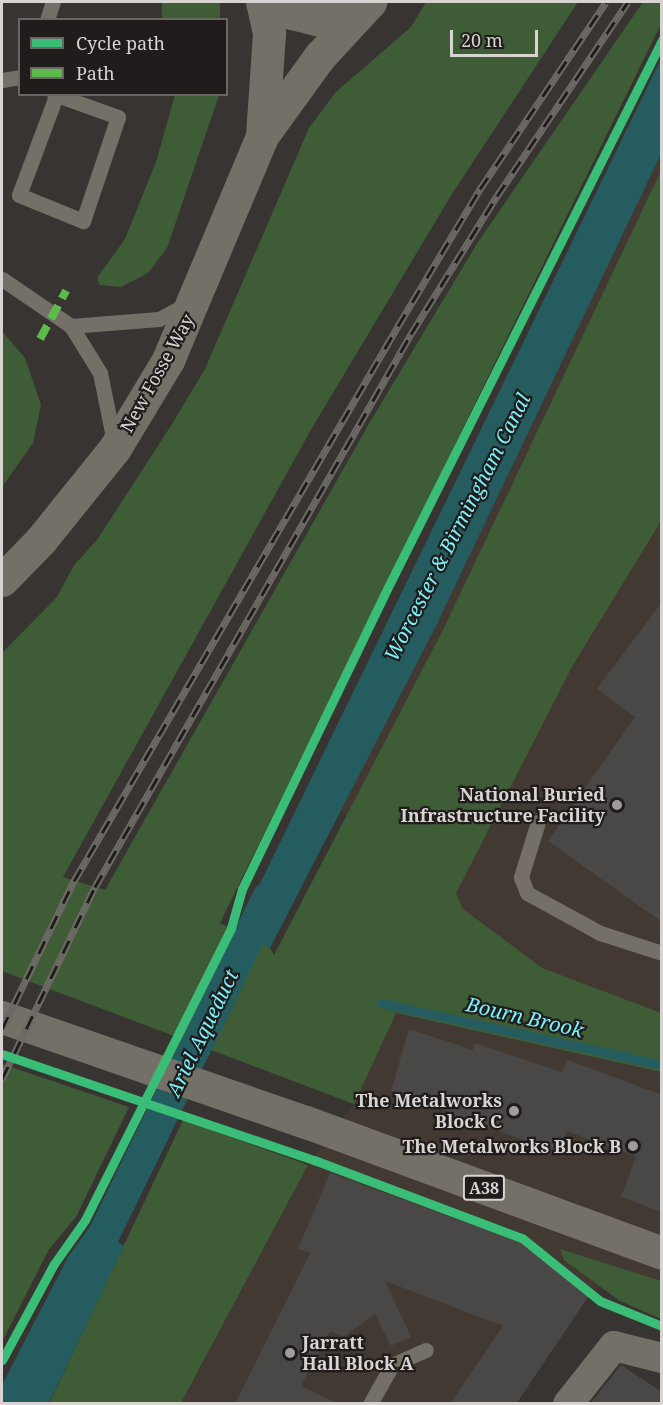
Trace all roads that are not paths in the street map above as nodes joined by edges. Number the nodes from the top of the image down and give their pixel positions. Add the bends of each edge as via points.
1 (53, 2) edge
2 (262, 2) edge
3 (273, 2) edge
4 (368, 3) edge
5 (48, 18) edge
6 (18, 77) edge
7 (2, 80) edge
8 (55, 96) edge
9 (58, 96) edge
10 (262, 136) junction
11 (2, 279) edge
12 (197, 299) junction
13 (71, 326) junction
14 (115, 448) junction
15 (2, 580) edge
16 (538, 822) dead end
17 (662, 953) edge
18 (2, 1017) edge
19 (662, 1253) edge
20 (426, 1350) dead end
21 (662, 1358) edge
22 (370, 1404) edge
23 (568, 1404) edge

1 - 5 lane
2 - 10 main road, New Fosse Way via 269,33
3 - 4 main road, New Fosse Way via 291,13 316,19 343,16
4 - 10 main road, New Fosse Way via 320,56
6 - 7 lane
8 - 9 lane via 19,195 83,221 118,117
10 - 12 main road, New Fosse Way
11 - 13 lane
12 - 13 lane via 159,319
12 - 14 main road, New Fosse Way via 168,360
13 - 14 lane via 100,373
14 - 15 main road, New Fosse Way via 41,540
16 - 17 lane via 521,877 527,893 600,933
18 - 19 main road, A38 via 306,1122
20 - 22 lane via 392,1365
21 - 23 street via 614,1346

